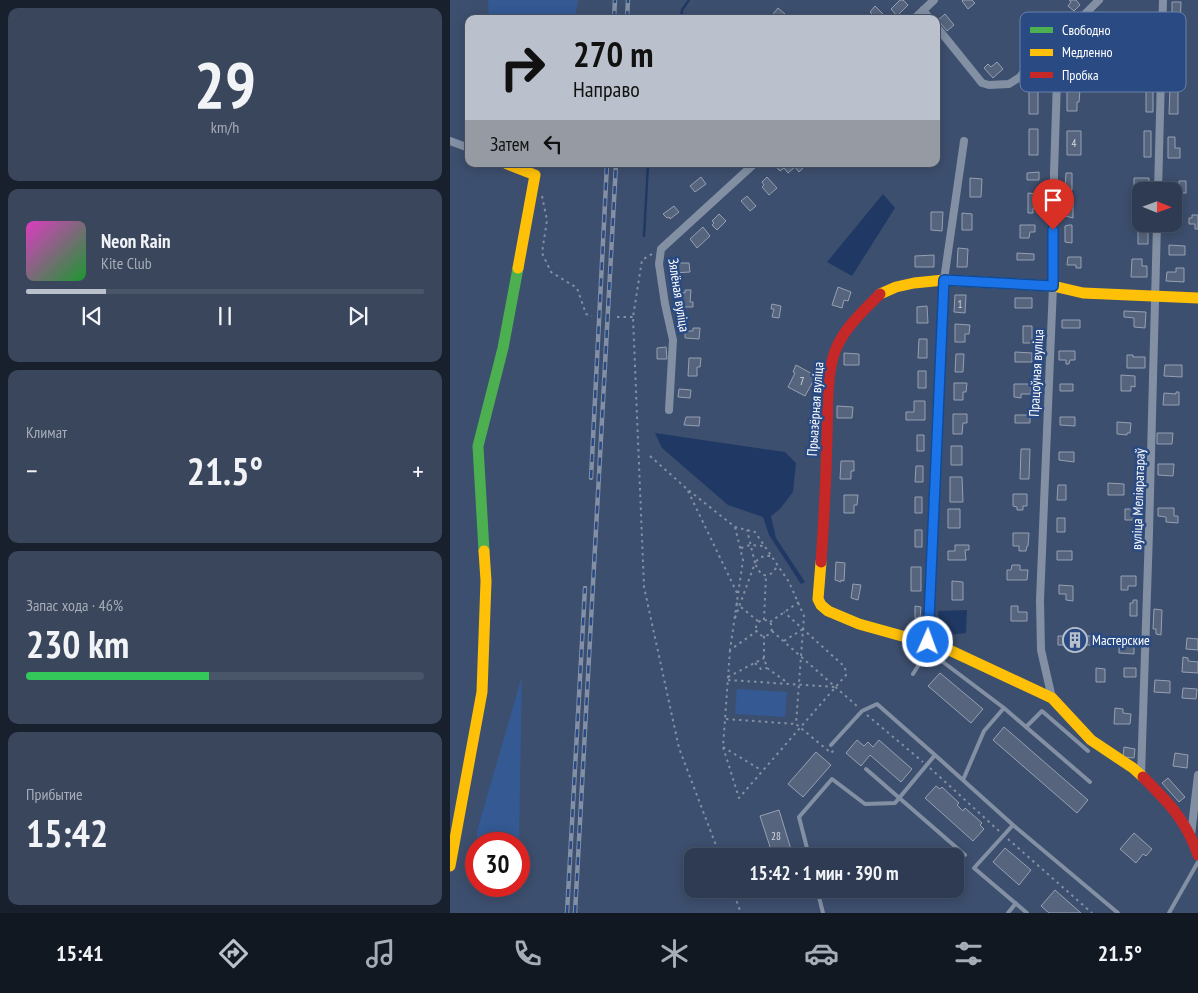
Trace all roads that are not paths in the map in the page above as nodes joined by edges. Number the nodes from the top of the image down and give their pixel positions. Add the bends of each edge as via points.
1 (934, 0) edge
2 (1099, 0) edge
3 (923, 10) junction
4 (1087, 12) edge
5 (918, 15) edge
6 (927, 15) edge
7 (940, 31) edge
8 (1020, 77) edge
9 (1057, 92) edge
10 (1161, 92) edge
11 (450, 140) edge
12 (964, 141) dead end
13 (465, 146) edge
14 (515, 167) edge
15 (751, 167) edge
16 (1158, 182) edge
17 (1157, 232) edge
18 (944, 280) junction
19 (1053, 286) junction
20 (1155, 297) junction
21 (1198, 298) edge
22 (669, 410) dead end
23 (928, 642) junction
24 (914, 674) dead end
25 (1052, 698) junction
26 (1004, 708) junction
27 (1026, 727) junction
28 (831, 745) dead end
29 (1088, 751) dead end
30 (935, 755) junction
31 (866, 769) dead end
32 (1141, 775) junction
33 (1198, 775) edge
34 (963, 780) junction
35 (1090, 782) dead end
36 (900, 797) junction
37 (1013, 825) junction
38 (1191, 836) junction
39 (807, 848) edge
40 (965, 855) dead end
41 (1198, 855) edge
42 (1198, 862) edge
43 (450, 866) edge
44 (819, 898) edge
45 (1016, 903) junction
46 (823, 913) edge
47 (1008, 913) edge
48 (1027, 913) edge
49 (1118, 913) edge
50 (1169, 913) edge

1 - 3 street
2 - 4 street
3 - 5 street
3 - 6 street
7 - 8 street via 982,83 1009,84
9 - 19 street, Працоўная вуліца
10 - 16 street
11 - 13 street
12 - 18 street
14 - 43 street via 535,175 502,348 478,446 486,581 482,692
15 - 22 street, Зялёная вуліца via 661,249 659,264 673,340
17 - 20 street, вуліца Меліяратараў
18 - 19 street, Прыазёрная вуліца
18 - 23 street
18 - 23 street, Прыазёрная вуліца via 914,283 880,294 842,337 834,354 829,385 818,593 821,606 833,614 868,629
19 - 20 street, Прыазёрная вуліца via 1083,293
19 - 25 street, Працоўная вуліца via 1040,600 1040,650
20 - 21 street, Прыазёрная вуліца
20 - 32 street, вуліца Меліяратараў
23 - 25 street
24 - 26 lane via 926,655 943,662
25 - 32 street via 1091,740
26 - 27 lane
26 - 34 lane via 984,731
27 - 29 lane via 1042,711
27 - 35 lane
28 - 30 lane via 862,711 877,704
30 - 34 lane
30 - 36 lane
31 - 36 lane
32 - 38 street via 1165,799
33 - 38 street
34 - 37 lane
36 - 39 lane via 895,803 865,804 832,779 799,816
36 - 40 lane
37 - 45 lane via 974,868
37 - 49 lane
38 - 41 street
42 - 50 lane
44 - 46 lane
45 - 47 lane
45 - 48 lane

